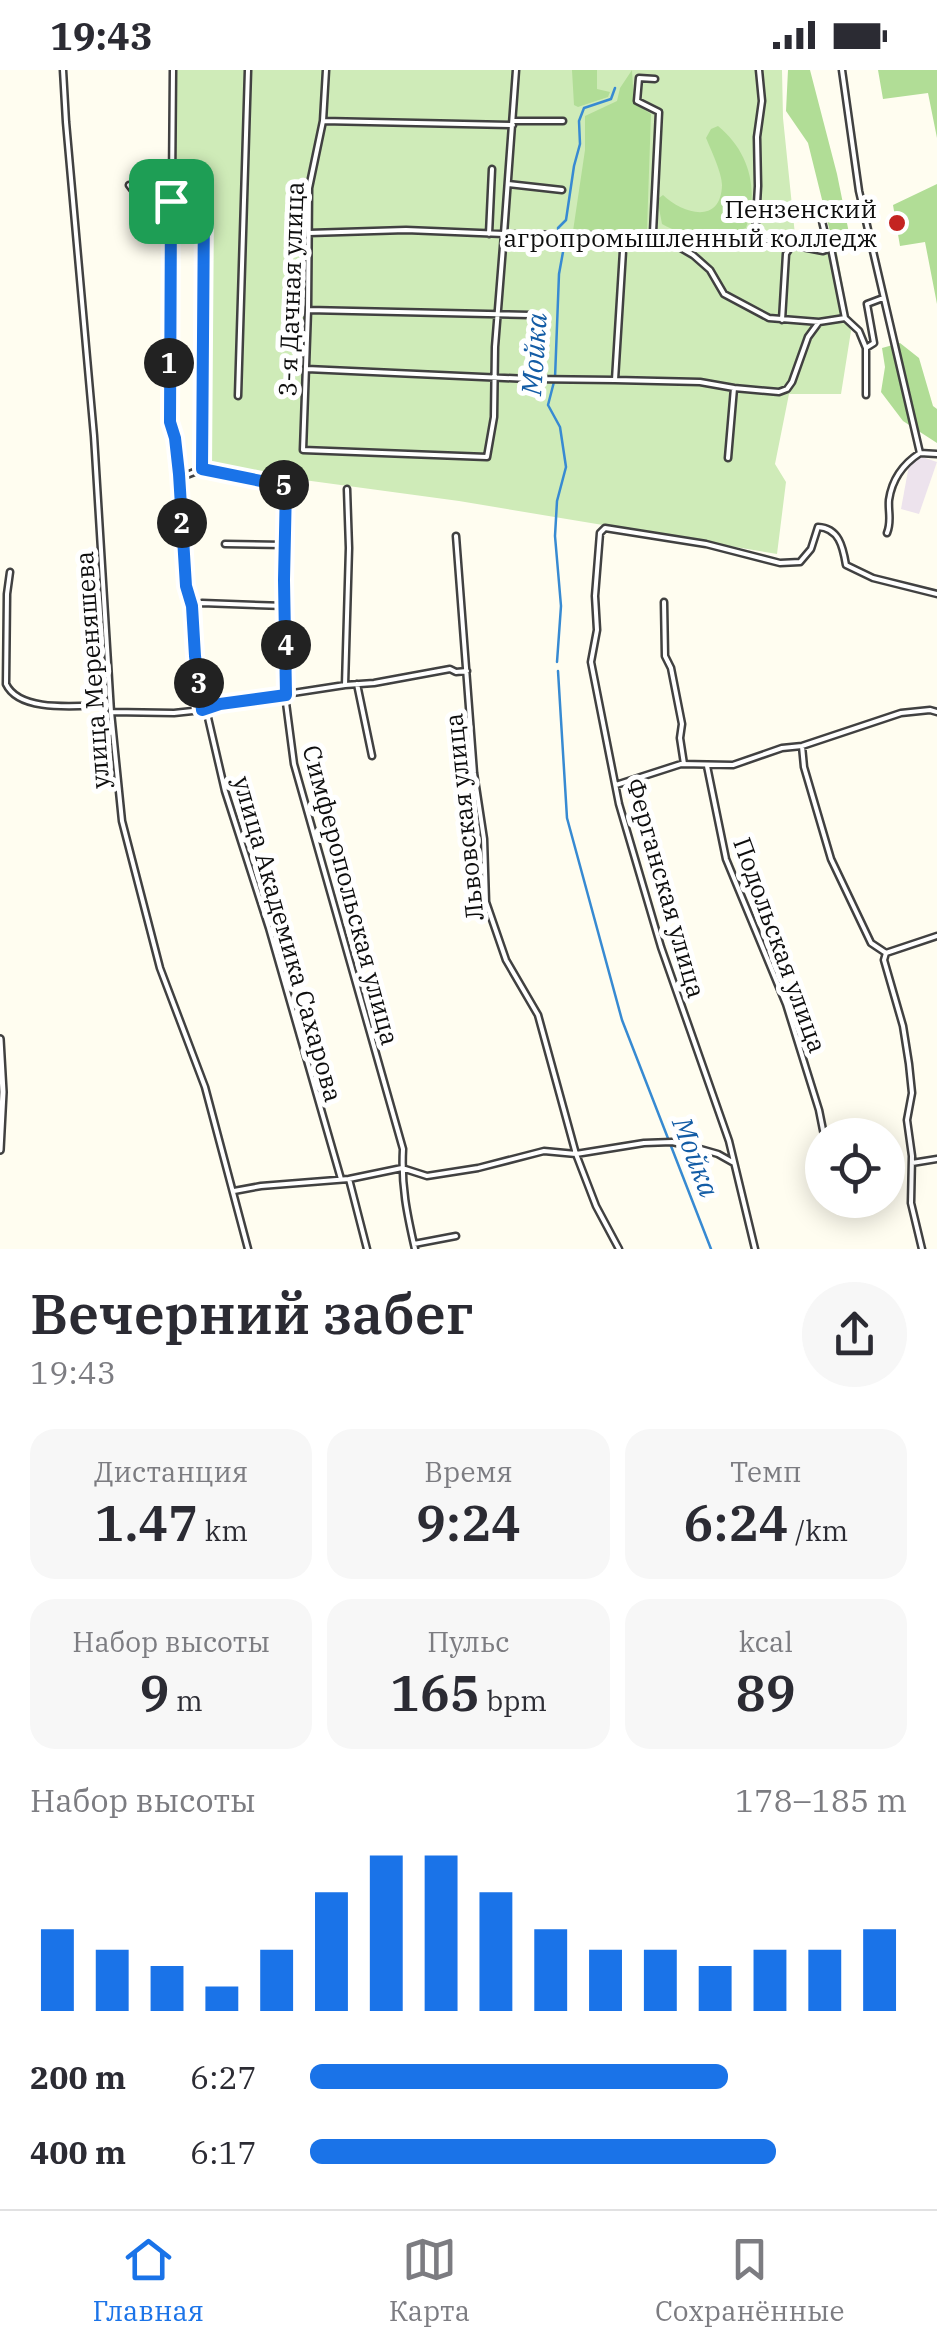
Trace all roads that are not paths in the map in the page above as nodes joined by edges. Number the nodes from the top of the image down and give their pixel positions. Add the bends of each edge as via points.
1 (63, 70) edge
2 (173, 70) edge
3 (248, 70) edge
4 (326, 70) edge
5 (516, 70) edge
6 (758, 70) edge
7 (842, 70) edge
8 (655, 78) dead end
9 (323, 121) junction
10 (563, 121) dead end
11 (513, 123) junction
12 (492, 169) dead end
13 (130, 184) dead end
14 (508, 184) junction
15 (562, 190) dead end
16 (171, 201) junction
17 (822, 217) dead end
18 (309, 233) junction
19 (489, 234) junction
20 (504, 234) junction
21 (630, 238) junction
22 (663, 238) junction
23 (755, 238) junction
24 (792, 244) junction
25 (831, 248) junction
26 (883, 298) junction
27 (308, 310) junction
28 (497, 314) junction
29 (530, 314) dead end
30 (845, 318) junction
31 (782, 320) junction
32 (819, 322) junction
33 (866, 348) junction
34 (307, 369) junction
35 (494, 376) junction
36 (615, 380) junction
37 (734, 388) junction
38 (238, 396) dead end
39 (866, 396) dead end
40 (920, 453) junction
41 (937, 454) edge
42 (728, 458) dead end
43 (202, 469) junction
44 (179, 476) junction
45 (348, 489) dead end
46 (888, 533) dead end
47 (456, 536) dead end
48 (225, 544) dead end
49 (284, 545) junction
50 (10, 572) dead end
51 (937, 594) edge
52 (664, 602) dead end
53 (192, 606) junction
54 (285, 606) junction
55 (467, 671) junction
56 (345, 684) junction
57 (356, 684) junction
58 (286, 695) junction
59 (110, 705) junction
60 (204, 709) junction
61 (110, 712) junction
62 (937, 712) edge
63 (802, 746) junction
64 (372, 756) dead end
65 (684, 764) junction
66 (707, 766) junction
67 (616, 786) junction
68 (937, 936) edge
69 (886, 952) junction
70 (0, 1039) edge
71 (821, 1118) edge
72 (0, 1150) edge
73 (576, 1154) junction
74 (937, 1159) edge
75 (734, 1163) junction
76 (912, 1163) junction
77 (402, 1168) junction
78 (340, 1179) junction
79 (349, 1179) junction
80 (234, 1191) junction
81 (456, 1236) dead end
82 (415, 1246) edge
83 (248, 1249) edge
84 (368, 1249) edge
85 (619, 1249) edge
86 (755, 1249) edge
87 (922, 1249) edge

1 - 59 street, улица Мереняшева
2 - 16 street, улица Академика Сахарова
3 - 38 street
4 - 9 street, 3-я Дачная улица
5 - 11 street
6 - 23 street
7 - 26 street
8 - 22 street via 638,78 637,101 659,112 653,232
9 - 11 street
9 - 18 street, 3-я Дачная улица via 310,180
10 - 11 street
11 - 14 street
12 - 19 street
13 - 16 street via 142,202
14 - 15 street
14 - 20 street
16 - 43 street via 204,206
16 - 44 street, улица Академика Сахарова via 169,410
17 - 25 street
18 - 19 street
18 - 27 street, 3-я Дачная улица
19 - 20 street
20 - 21 street
20 - 28 street
21 - 22 street
21 - 36 street via 623,251
22 - 23 street
22 - 31 street via 693,254 724,294
23 - 24 street
24 - 25 street
24 - 31 street
25 - 30 street
26 - 33 street via 868,304 874,343
26 - 40 street
27 - 28 street
27 - 34 street, 3-я Дачная улица
28 - 29 street
28 - 35 street
30 - 32 street
30 - 33 street
31 - 32 street
32 - 37 street via 786,389
33 - 39 street
34 - 35 street
34 - 35 street, 3-я Дачная улица via 303,450 487,457
35 - 36 street
36 - 37 street
37 - 42 street
40 - 41 street
40 - 46 street via 894,483
43 - 44 street
43 - 49 street, Симферопольская улица via 286,486
44 - 53 street, улица Академика Сахарова
45 - 56 street
47 - 55 street, Львовская улица
48 - 49 street
49 - 54 street, Симферопольская улица
50 - 59 street via 10,692 32,704
51 - 67 street, Ферганская улица via 846,566 840,540 824,527 800,562 780,563 706,544 601,530 592,662
52 - 65 street via 665,656
53 - 54 street
53 - 60 street, улица Академика Сахарова
54 - 58 street, Симферопольская улица
55 - 57 street
55 - 73 street, Львовская улица via 486,902 506,960 538,1015
56 - 57 street
56 - 58 street
57 - 64 street
58 - 60 street
58 - 77 street, Симферопольская улица via 294,764 403,1149
59 - 61 street, улица Мереняшева
60 - 61 street
60 - 78 street, улица Академика Сахарова
61 - 80 street, улица Мереняшева via 132,860 160,968 206,1087
62 - 63 street via 900,712
63 - 66 street
63 - 69 street via 832,860 871,943
65 - 66 street
65 - 67 street
66 - 71 street, Подольская улица via 726,859 786,1004
67 - 75 street, Ферганская улица via 661,947
68 - 69 street
69 - 76 street via 909,1064
70 - 72 street
73 - 75 street via 672,1142
73 - 77 street via 544,1151 427,1176
73 - 85 street, Львовская улица
74 - 76 street
75 - 86 street, Ферганская улица
76 - 87 street via 911,1203
77 - 79 street
77 - 82 street, Симферопольская улица
78 - 79 street
78 - 80 street
79 - 84 street
80 - 83 street, улица Мереняшева
81 - 82 street

